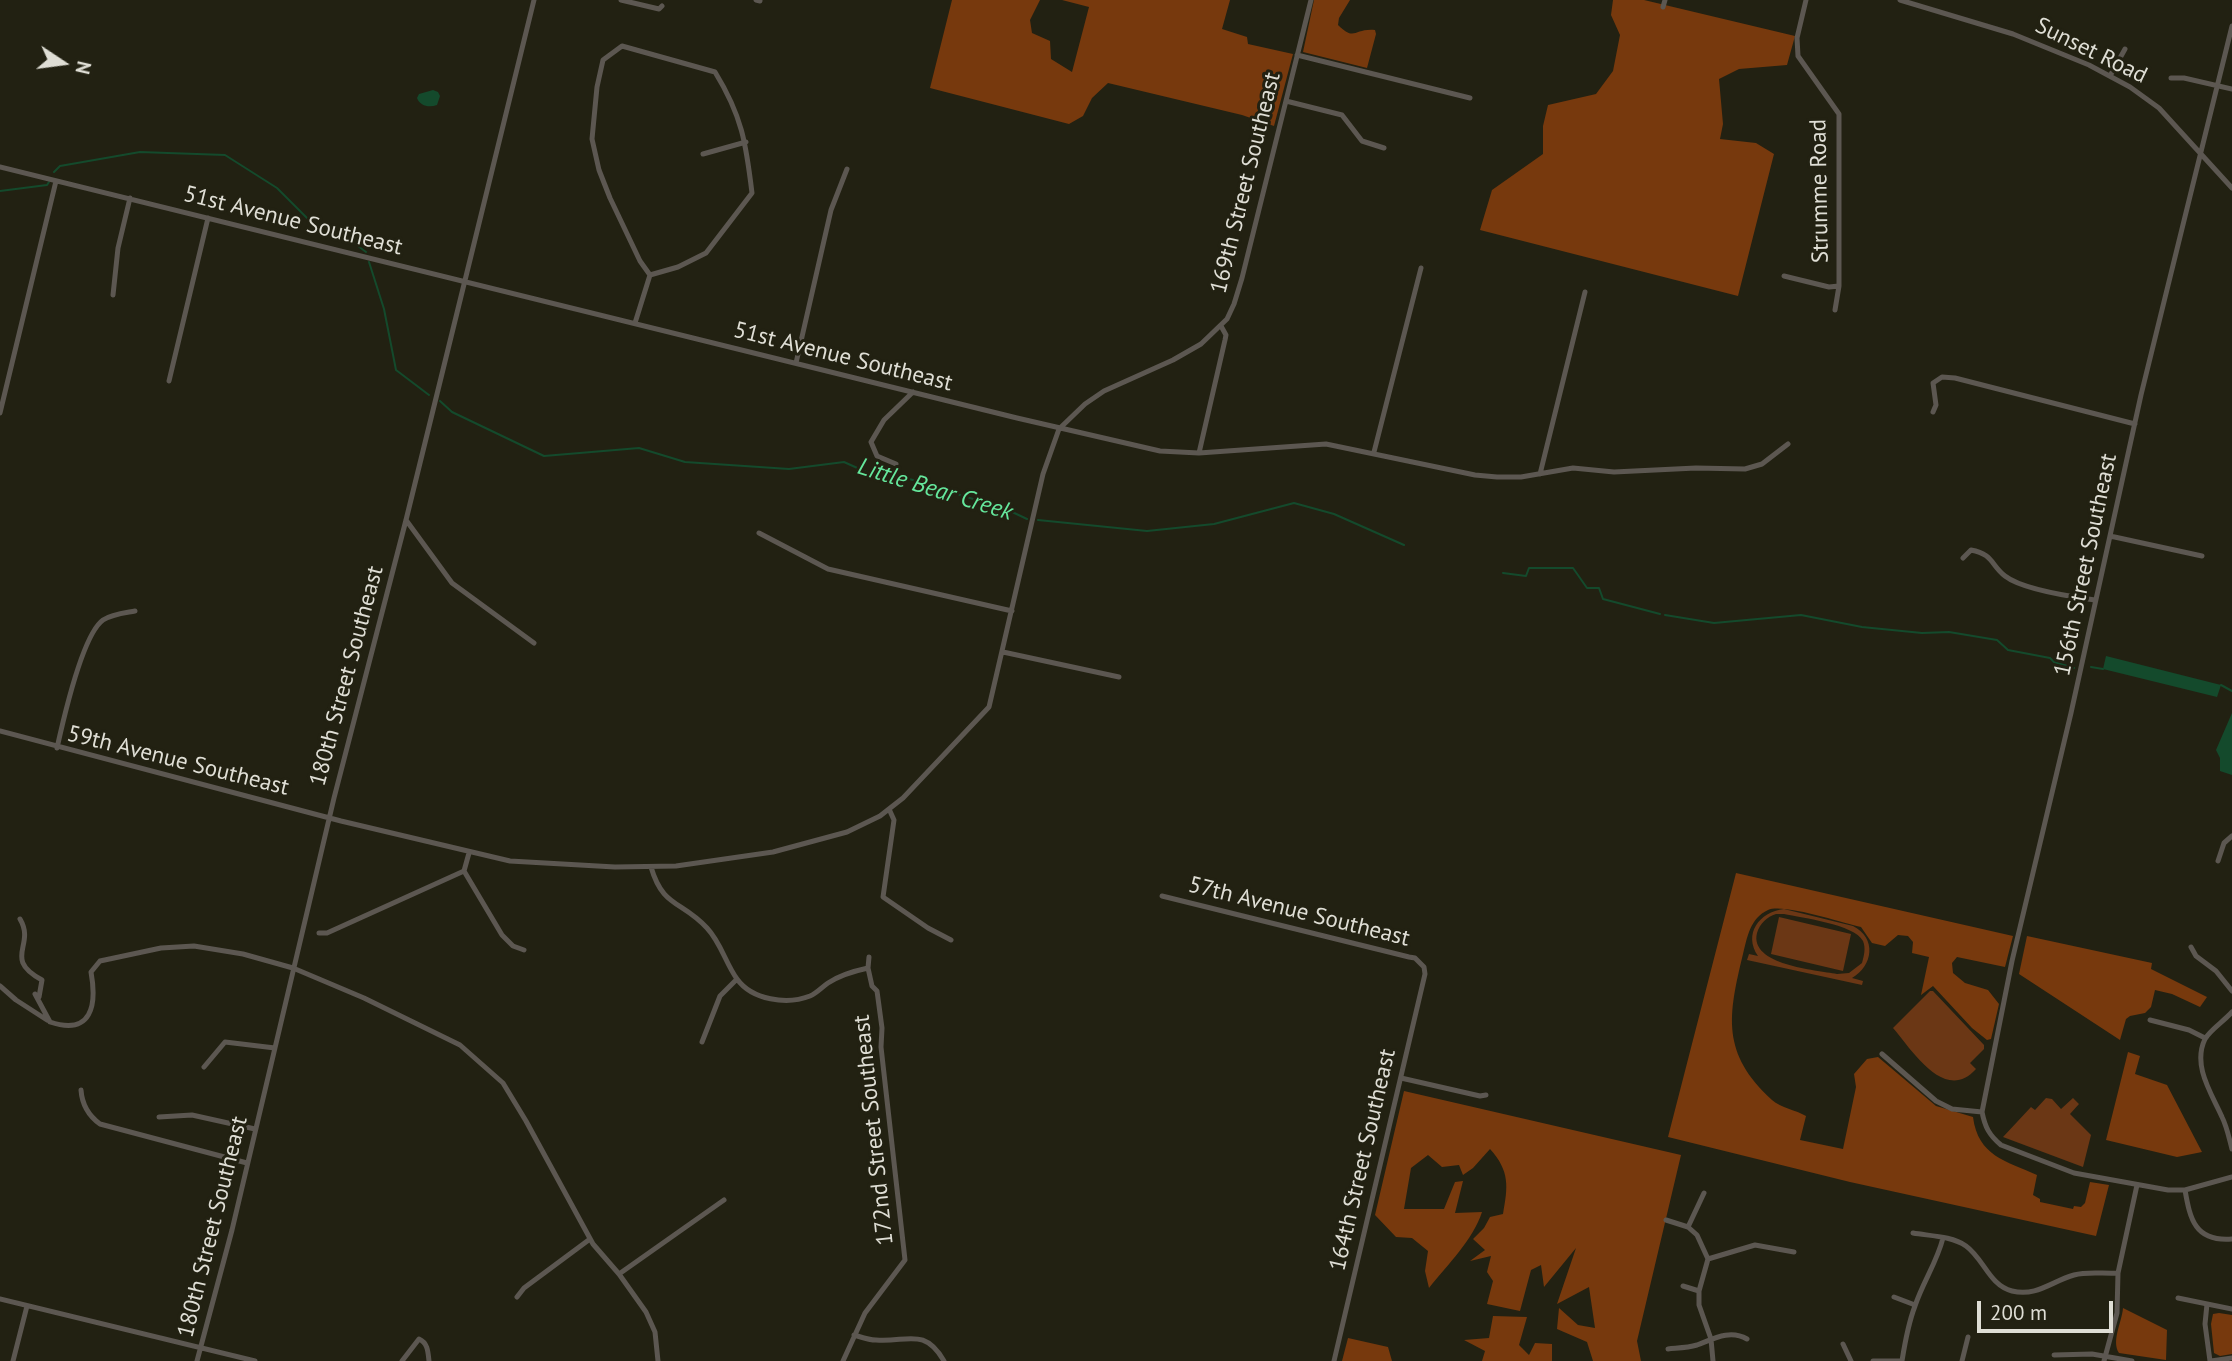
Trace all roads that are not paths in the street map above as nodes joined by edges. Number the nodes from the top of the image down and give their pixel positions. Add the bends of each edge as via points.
1 (534, 0) edge
2 (621, 0) edge
3 (1311, 0) edge
4 (1665, 0) edge
5 (1805, 0) edge
6 (1900, 0) edge
7 (662, 6) dead end
8 (1663, 7) dead end
9 (2232, 26) edge
10 (2125, 49) dead end
11 (1297, 55) junction
12 (2109, 76) junction
13 (2171, 78) dead end
14 (2217, 86) junction
15 (2232, 89) edge
16 (1470, 98) dead end
17 (1286, 101) junction
18 (746, 142) junction
19 (1384, 148) dead end
20 (2201, 153) junction
21 (703, 154) dead end
22 (0, 167) edge
23 (847, 169) dead end
24 (56, 181) junction
25 (2231, 186) edge
26 (130, 198) junction
27 (208, 218) junction
28 (1421, 268) dead end
29 (650, 275) junction
30 (1784, 276) dead end
31 (466, 282) junction
32 (1839, 286) junction
33 (1585, 292) dead end
34 (113, 295) dead end
35 (1835, 310) dead end
36 (635, 323) junction
37 (1222, 326) junction
38 (796, 363) junction
39 (169, 381) dead end
40 (913, 392) junction
41 (1933, 412) dead end
42 (0, 413) edge
43 (2134, 424) junction
44 (1059, 429) junction
45 (1788, 444) dead end
46 (1374, 452) junction
47 (1199, 453) junction
48 (896, 464) dead end
49 (1540, 474) junction
50 (406, 520) junction
51 (759, 533) dead end
52 (2110, 536) junction
53 (2202, 556) dead end
54 (1964, 558) dead end
55 (2095, 600) junction
56 (135, 611) dead end
57 (1012, 611) junction
58 (534, 643) dead end
59 (1003, 652) junction
60 (1119, 677) dead end
61 (0, 732) edge
62 (57, 748) junction
63 (889, 809) junction
64 (329, 818) junction
65 (2232, 836) edge
66 (469, 853) junction
67 (2218, 860) dead end
68 (651, 867) junction
69 (464, 871) junction
70 (1162, 896) dead end
71 (20, 919) dead end
72 (319, 933) dead end
73 (951, 940) dead end
74 (2191, 947) dead end
75 (524, 950) dead end
76 (869, 957) dead end
77 (1424, 967) joint
78 (293, 968) junction
79 (868, 968) junction
80 (737, 979) junction
81 (0, 986) edge
82 (2232, 991) edge
83 (2232, 1012) edge
84 (2150, 1020) dead end
85 (50, 1022) junction
86 (2205, 1038) junction
87 (702, 1042) dead end
88 (275, 1048) junction
89 (1882, 1054) dead end
90 (204, 1067) dead end
91 (1401, 1078) junction
92 (81, 1090) dead end
93 (1486, 1095) dead end
94 (1982, 1112) junction
95 (2232, 1116) edge
96 (159, 1117) dead end
97 (2224, 1120) junction
98 (255, 1129) junction
99 (2232, 1149) edge
100 (247, 1163) junction
101 (2232, 1177) edge
102 (2137, 1185) junction
103 (2185, 1190) junction
104 (1704, 1193) dead end
105 (724, 1200) dead end
106 (1666, 1220) dead end
107 (1688, 1227) junction
108 (1913, 1233) dead end
109 (1943, 1238) junction
110 (590, 1239) junction
111 (2232, 1239) edge
112 (1794, 1252) dead end
113 (1708, 1259) junction
114 (2118, 1273) junction
115 (619, 1274) junction
116 (1683, 1286) dead end
117 (1699, 1291) junction
118 (517, 1297) dead end
119 (1894, 1297) dead end
120 (2178, 1298) dead end
121 (0, 1299) edge
122 (2207, 1304) junction
123 (1915, 1305) junction
124 (27, 1306) junction
125 (2232, 1309) edge
126 (854, 1335) junction
127 (1968, 1337) dead end
128 (1711, 1339) junction
129 (1747, 1339) dead end
130 (1843, 1344) dead end
131 (200, 1349) junction
132 (1668, 1349) dead end
133 (2054, 1355) dead end
134 (2104, 1358) edge
135 (2232, 1358) edge
136 (236, 1359) edge
137 (13, 1361) edge
138 (197, 1361) edge
139 (255, 1361) edge
140 (402, 1361) edge
141 (429, 1361) edge
142 (658, 1361) edge
143 (843, 1361) edge
144 (944, 1361) edge
145 (1334, 1361) edge
146 (1713, 1361) edge
147 (1851, 1361) edge
148 (1873, 1361) edge
149 (1901, 1361) edge
150 (1962, 1361) edge
151 (2132, 1361) edge
152 (2211, 1361) edge

1 - 31 street, 180th Street Southeast
2 - 7 street
3 - 11 street, 169th Street Southeast
4 - 8 street
5 - 32 street, Strumme Road via 1798,56 1839,114
6 - 12 street, Sunset Road via 2013,34
9 - 14 street, 156th Street Southeast
10 - 12 street
11 - 16 street
11 - 17 street, 169th Street Southeast
12 - 20 street, Sunset Road via 2159,108
13 - 14 street
14 - 15 street
14 - 20 street, 156th Street Southeast
17 - 19 street via 1342,115 1362,141
17 - 37 street, 169th Street Southeast via 1237,297
18 - 21 street
18 - 29 street via 752,193 740,211 706,253
18 - 29 street via 730,97 715,72 622,46 603,60 592,139 610,198
20 - 25 street, Sunset Road
20 - 43 street, 156th Street Southeast
22 - 24 street, 51st Avenue Southeast
23 - 38 street via 831,209
24 - 26 street, 51st Avenue Southeast
24 - 42 street
26 - 27 street, 51st Avenue Southeast
26 - 34 street
27 - 31 street, 51st Avenue Southeast
27 - 39 street
28 - 46 street
29 - 36 street
30 - 32 street
31 - 36 street, 51st Avenue Southeast
31 - 50 street, 180th Street Southeast
32 - 35 street, Strumme Road
33 - 49 street
36 - 38 street, 51st Avenue Southeast
37 - 44 street via 1186,354 1104,391
37 - 47 street, 169th Street Southeast via 1226,335
38 - 40 street, 51st Avenue Southeast
40 - 44 street, 51st Avenue Southeast
40 - 48 street via 884,420 871,442 877,456
41 - 43 street via 1933,383 1955,377
43 - 52 street, 156th Street Southeast
44 - 47 street, 51st Avenue Southeast via 1160,451
44 - 57 street, 59th Avenue Southeast via 1047,458
45 - 49 street, 51st Avenue Southeast via 1753,467 1614,472 1573,468
46 - 47 street, 51st Avenue Southeast via 1326,444
46 - 49 street, 51st Avenue Southeast via 1475,475
50 - 58 street via 452,583
50 - 64 street, 180th Street Southeast
51 - 57 street via 828,569
52 - 53 street
52 - 55 street, 156th Street Southeast
54 - 55 street via 1972,550 1987,555 2006,576 2064,596
55 - 94 street, 156th Street Southeast
56 - 62 street via 114,615 96,627 80,663
57 - 59 street, 59th Avenue Southeast
59 - 60 street
59 - 63 street, 59th Avenue Southeast via 989,707
61 - 62 street, 59th Avenue Southeast
62 - 64 street, 59th Avenue Southeast
63 - 68 street, 59th Avenue Southeast via 847,832 773,852
63 - 73 street via 894,820 883,897
64 - 66 street, 59th Avenue Southeast
64 - 78 street, 180th Street Southeast
65 - 67 street
66 - 68 street, 59th Avenue Southeast via 510,861
66 - 69 street
68 - 80 street via 662,895 697,917 713,934
69 - 72 street
69 - 75 street via 502,935
70 - 77 street, 57th Avenue Southeast via 1415,958
71 - 85 street via 23,967 42,980 37,996
74 - 82 street
76 - 79 street, 172nd Street Southeast
77 - 91 street, 164th Street Southeast
78 - 85 street via 194,946 134,952 100,961 91,971 93,1007 83,1021 65,1027
78 - 88 street, 180th Street Southeast
78 - 110 street via 451,1041 493,1073 526,1121
79 - 80 street via 830,981 811,996 783,1001 752,993
79 - 126 street, 172nd Street Southeast via 883,1028 881,1047 905,1260
80 - 87 street via 720,996
81 - 85 street
83 - 86 street
84 - 86 street
86 - 97 street via 2203,1072
88 - 90 street via 225,1042
88 - 98 street, 180th Street Southeast
89 - 94 street via 1936,1101 1952,1109
91 - 93 street
91 - 145 street, 164th Street Southeast
92 - 100 street via 90,1115 100,1124
94 - 102 street via 1985,1127 2001,1145 2074,1173
95 - 97 street
96 - 98 street via 192,1115
97 - 99 street
98 - 100 street, 180th Street Southeast
100 - 131 street, 180th Street Southeast
101 - 103 street
102 - 103 street
102 - 114 street
103 - 111 street via 2195,1227 2215,1238
104 - 107 street
105 - 115 street
106 - 107 street
107 - 113 street
108 - 109 street
109 - 114 street via 1964,1244 1991,1277 2009,1290 2037,1292 2078,1274
109 - 123 street
110 - 115 street
110 - 118 street
112 - 113 street via 1755,1245
113 - 117 street
114 - 134 street via 2117,1313
115 - 142 street via 646,1312
116 - 117 street
117 - 128 street via 1701,1316
119 - 123 street
120 - 122 street
121 - 124 street
122 - 125 street
122 - 152 street
123 - 149 street
124 - 131 street
124 - 137 street
126 - 143 street
126 - 144 street via 876,1340 915,1337 931,1345
127 - 150 street
128 - 129 street via 1740,1335
128 - 132 street
128 - 146 street
130 - 147 street
131 - 136 street
131 - 138 street, 180th Street Southeast
133 - 134 street
134 - 151 street
135 - 152 street
136 - 139 street
140 - 141 street via 419,1339
148 - 149 street

